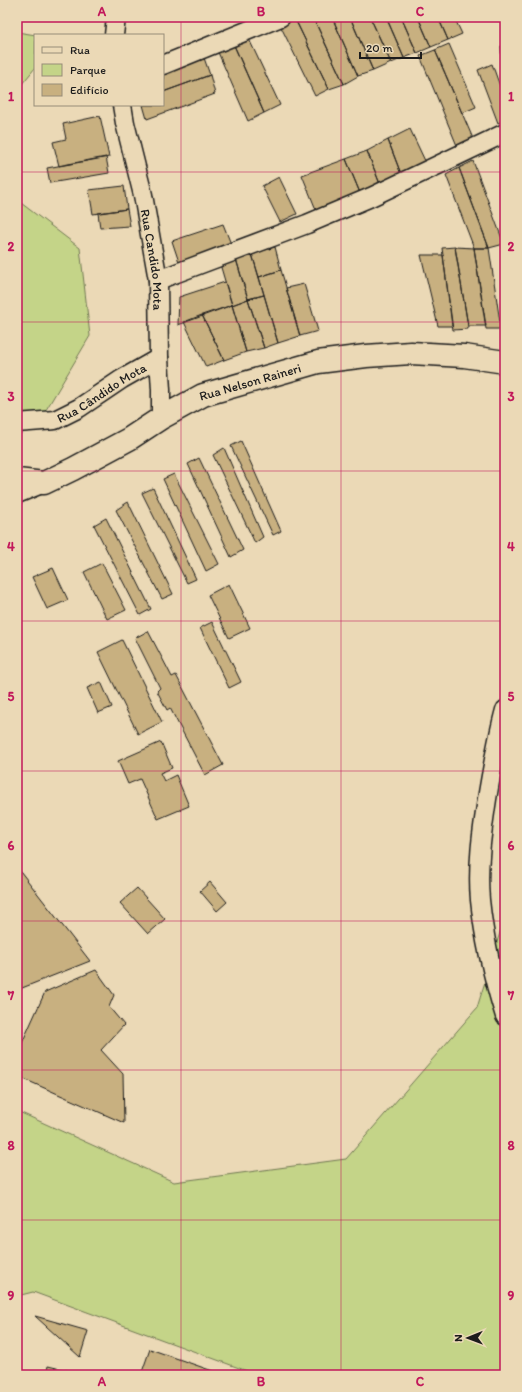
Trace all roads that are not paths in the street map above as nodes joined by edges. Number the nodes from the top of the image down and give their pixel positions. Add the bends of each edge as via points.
1 (116, 17) edge
2 (281, 17) edge
3 (114, 34) edge
4 (164, 65) edge
5 (122, 106) edge
6 (505, 133) edge
7 (158, 280) junction
8 (159, 358) junction
9 (505, 362) edge
10 (161, 418) junction
11 (17, 423) edge
12 (17, 480) edge
13 (44, 483) junction
14 (17, 494) edge
15 (505, 710) edge
16 (505, 1016) edge

1 - 3 street
2 - 4 street
5 - 7 street, Rua Candido Mota via 143,195
6 - 7 street via 314,222
7 - 8 street, Rua Candido Mota
8 - 10 street, Rua Candido Mota
8 - 11 street, Rua Cândido Mota via 55,420
9 - 10 main road, Rua Nelson Raineri via 464,356 410,353 318,362 203,395
10 - 13 main road, Rua Nelson Raineri
12 - 13 main road
13 - 14 street
15 - 16 street via 495,753 481,841 480,898 484,936

